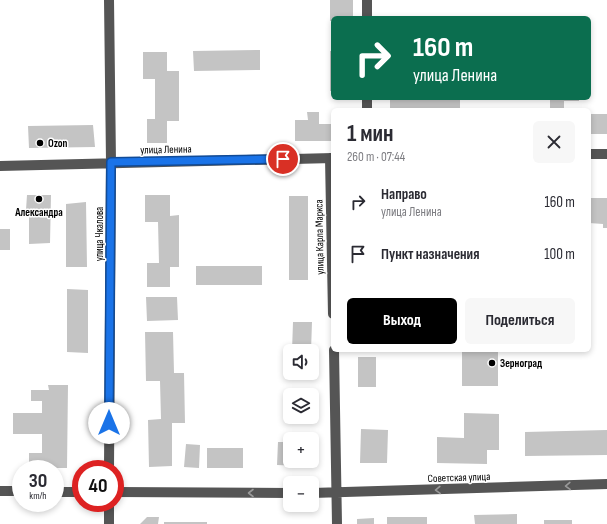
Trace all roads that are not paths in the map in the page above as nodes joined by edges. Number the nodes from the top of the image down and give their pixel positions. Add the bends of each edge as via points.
1 (109, 0) edge
2 (367, 0) edge
3 (367, 16) edge
4 (591, 154) edge
5 (607, 154) edge
6 (331, 158) edge
7 (111, 162) junction
8 (0, 166) edge
9 (334, 352) edge
10 (109, 460) edge
11 (607, 484) edge
12 (0, 491) edge
13 (12, 491) edge
14 (124, 492) edge
15 (283, 493) edge
16 (319, 493) edge
17 (337, 493) junction
18 (109, 512) edge
19 (109, 524) edge
20 (338, 524) edge

1 - 7 street, улица Чкалова
2 - 3 street
4 - 5 street
6 - 7 street, улица Ленина
7 - 8 street, улица Ленина
7 - 10 street, улица Чкалова
9 - 17 street
11 -> 17 street, Советская улица
12 - 13 street
15 -> 14 street
16 - 17 street, Советская улица
17 - 20 street
18 - 19 street

